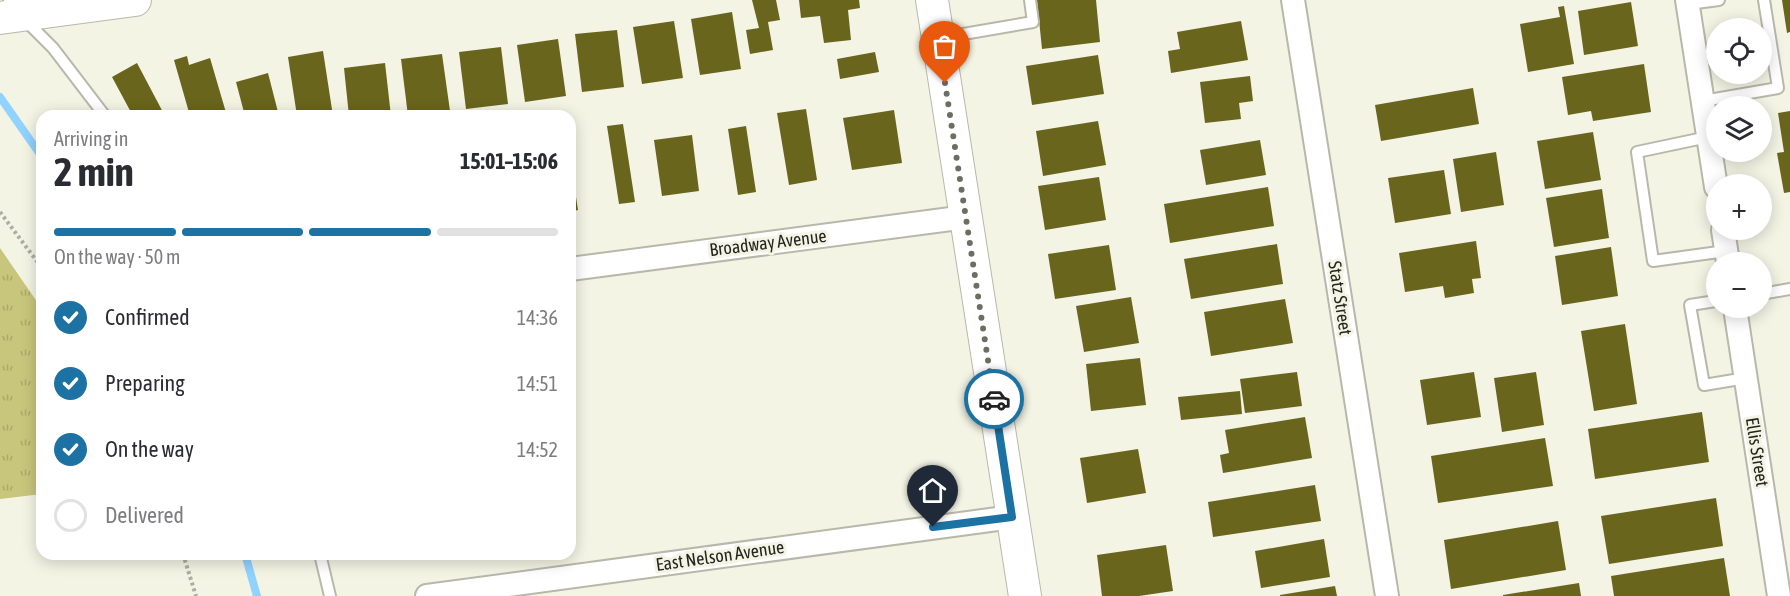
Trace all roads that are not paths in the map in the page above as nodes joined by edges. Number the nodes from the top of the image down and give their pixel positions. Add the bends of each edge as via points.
1 (135, 0) edge
2 (932, 0) edge
3 (1030, 0) edge
4 (1293, 0) edge
5 (1719, 0) edge
6 (1764, 0) edge
7 (1688, 2) edge
8 (10, 11) edge
9 (938, 39) junction
10 (1703, 101) junction
11 (100, 110) edge
12 (1706, 123) edge
13 (1706, 137) edge
14 (966, 217) junction
15 (1725, 248) edge
16 (576, 268) edge
17 (1790, 289) edge
18 (1772, 292) edge
19 (1706, 303) edge
20 (1737, 318) edge
21 (1746, 378) junction
22 (1012, 517) junction
23 (321, 560) edge
24 (330, 596) edge
25 (427, 596) edge
26 (1025, 596) edge
27 (1387, 596) edge
28 (1779, 596) edge

1 - 8 street
2 - 9 street
3 - 9 lane via 1033,22
4 - 27 street, Statz Street
5 - 7 lane
6 - 10 lane via 1778,88
7 - 10 street
8 - 11 lane via 53,48
9 - 14 street
10 - 12 street
13 - 15 lane via 1637,152 1653,261
14 - 16 street, Broadway Avenue
14 - 22 street
17 - 18 lane
19 - 21 lane via 1690,305 1704,385
20 - 21 street, Ellis Street
21 - 28 street, Ellis Street
22 - 25 street, East Nelson Avenue
22 - 26 street
23 - 24 lane

